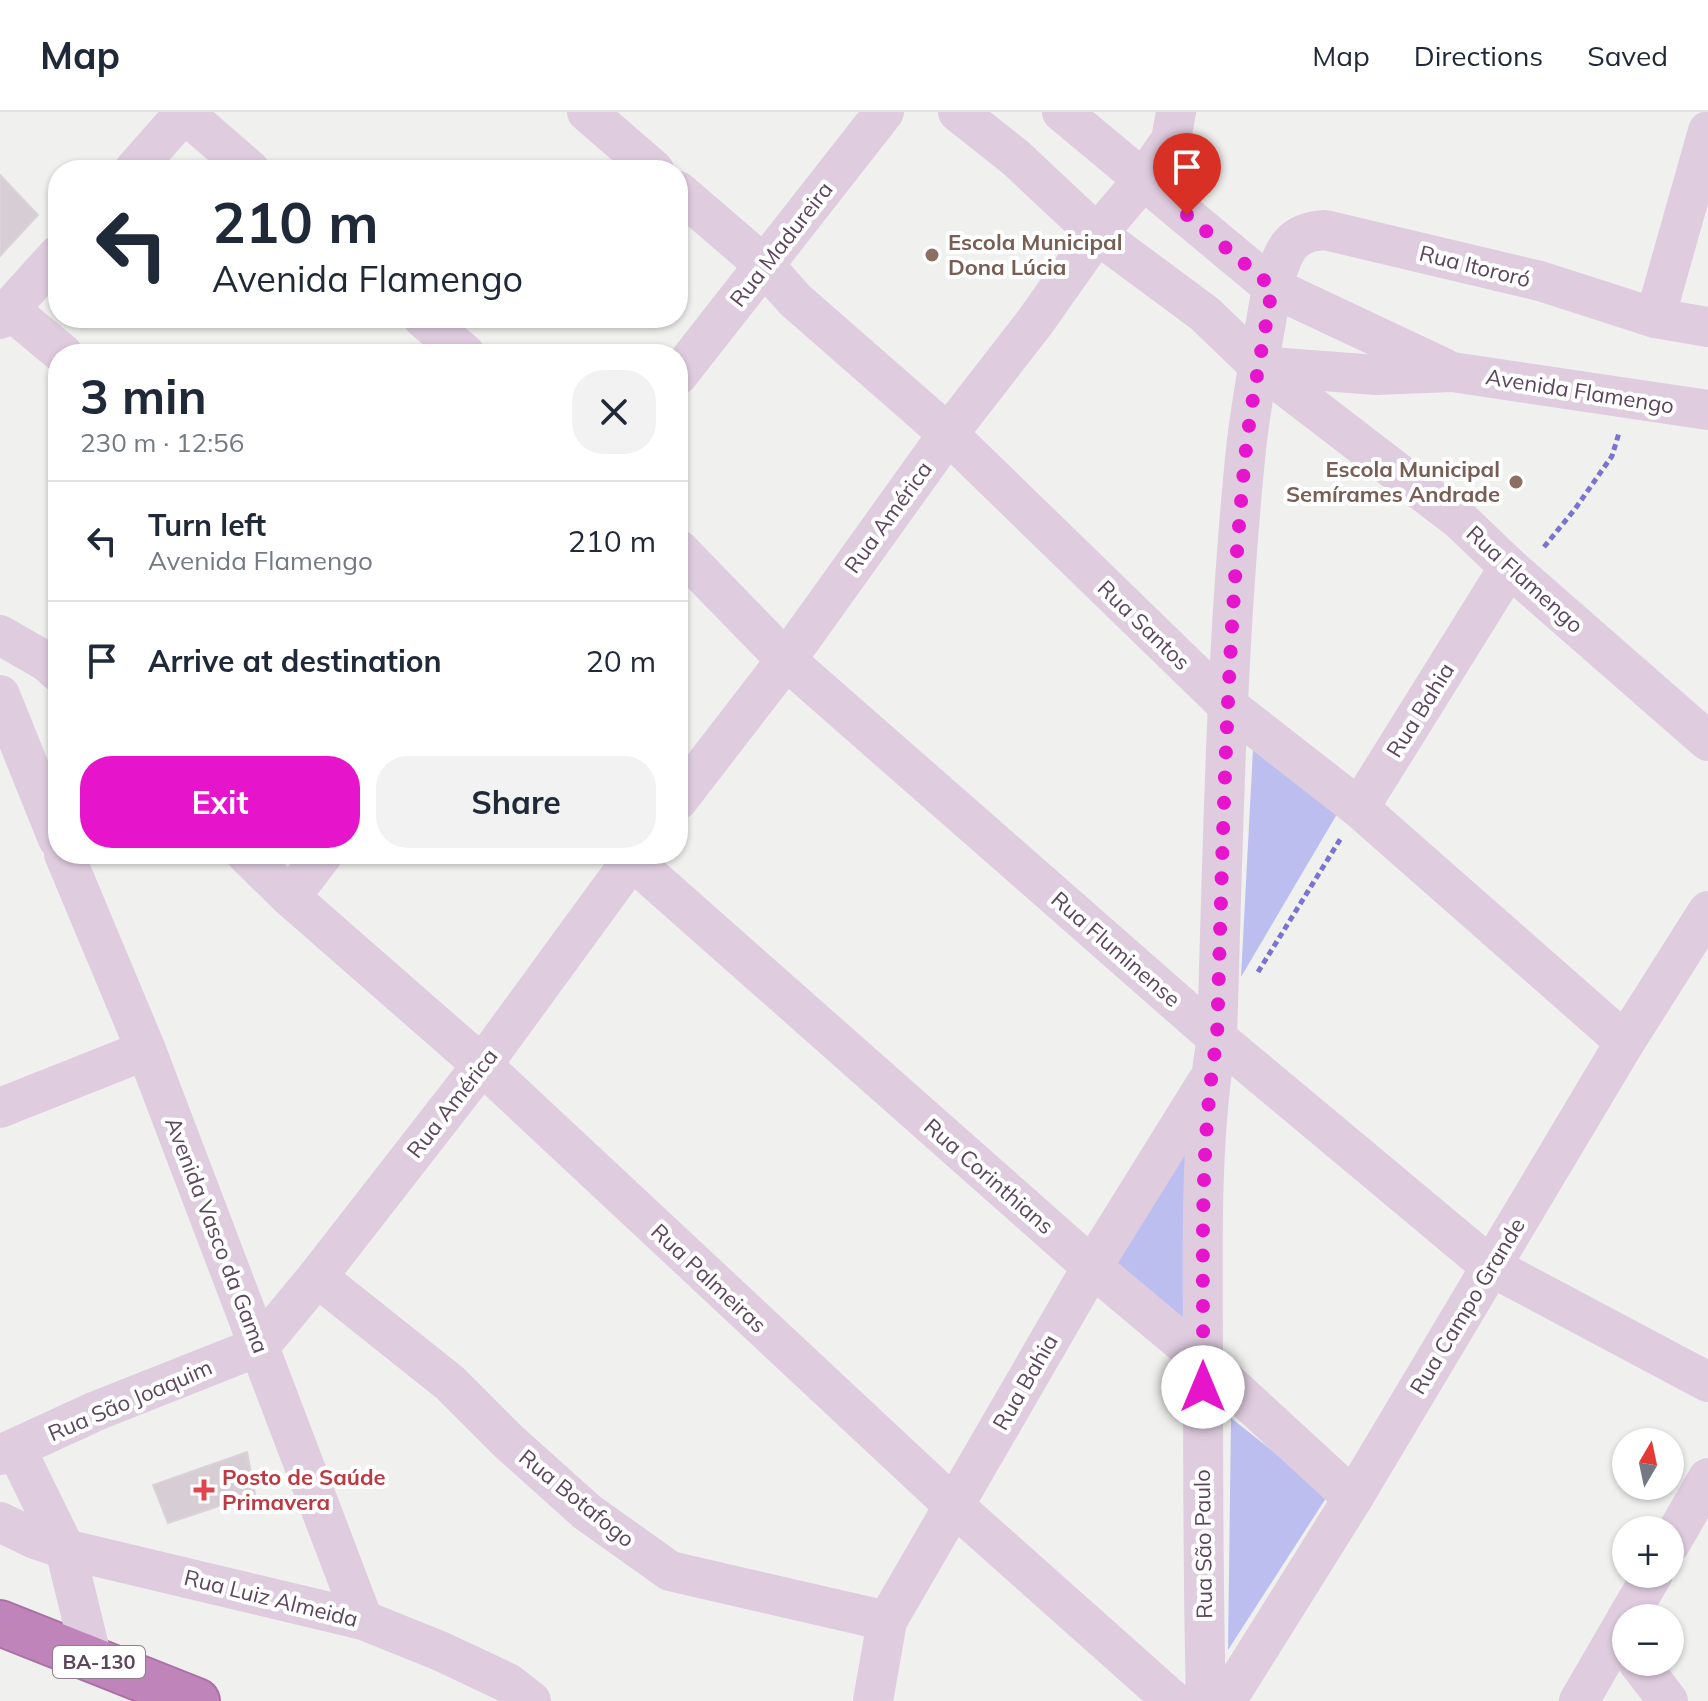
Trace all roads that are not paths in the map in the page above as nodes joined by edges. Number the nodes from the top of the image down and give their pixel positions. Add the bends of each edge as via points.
1 (184, 112) edge
2 (587, 112) edge
3 (884, 112) edge
4 (958, 112) edge
5 (1062, 112) edge
6 (1176, 112) edge
7 (1708, 131) edge
8 (143, 160) edge
9 (239, 160) edge
10 (642, 160) edge
11 (1144, 179) junction
12 (688, 200) edge
13 (1097, 234) junction
14 (764, 265) junction
15 (48, 266) edge
16 (1272, 287) junction
17 (5, 314) edge
18 (1655, 318) junction
19 (1708, 327) edge
20 (435, 328) edge
21 (48, 344) edge
22 (453, 344) edge
23 (688, 362) edge
24 (1259, 366) junction
25 (1452, 372) junction
26 (1708, 410) edge
27 (948, 434) junction
28 (688, 559) edge
29 (1509, 567) junction
30 (0, 635) edge
31 (786, 660) junction
32 (48, 663) edge
33 (0, 695) edge
34 (1227, 705) junction
35 (1708, 741) edge
36 (12, 764) edge
37 (688, 787) edge
38 (1359, 808) junction
39 (48, 823) edge
40 (68, 864) edge
41 (256, 864) edge
42 (315, 864) edge
43 (625, 864) edge
44 (640, 864) edge
45 (290, 897) junction
46 (1708, 911) edge
47 (1217, 1038) junction
48 (1625, 1042) junction
49 (146, 1050) junction
50 (482, 1065) junction
51 (1211, 1077) junction
52 (0, 1108) edge
53 (1490, 1266) junction
54 (1092, 1267) junction
55 (317, 1277) junction
56 (260, 1346) junction
57 (1203, 1360) junction
58 (1708, 1382) edge
59 (8, 1452) edge
60 (1708, 1478) edge
61 (1353, 1498) junction
62 (953, 1505) junction
63 (1684, 1520) edge
64 (0, 1522) edge
65 (65, 1549) junction
66 (363, 1620) junction
67 (887, 1621) junction
68 (0, 1623) edge
69 (1612, 1656) edge
70 (92, 1659) junction
71 (1652, 1676) edge
72 (197, 1701) edge
73 (531, 1701) edge
74 (873, 1701) edge
75 (1173, 1701) edge
76 (1206, 1701) edge
77 (1226, 1701) edge
78 (1579, 1701) edge
79 (1668, 1701) edge

1 - 8 street
1 - 9 street
2 - 10 street
3 - 14 street, Rua Madureira
4 - 13 street
5 - 11 street, Avenida Flamengo
6 - 11 street, Rua América via 1171,140
7 - 18 street
11 - 13 street, Rua América
11 - 16 street, Avenida Flamengo
12 - 14 street, Rua Santos
13 - 24 street via 1205,314
13 - 27 street, Rua América
14 - 23 street, Rua Madureira
14 - 27 street, Rua Santos via 795,300
15 - 17 street
16 - 18 street, Rua Itororó via 1290,243 1299,235 1325,230 1540,281
16 - 24 street, Rua São Paulo
16 - 25 street, Avenida Flamengo
17 - 21 street
18 - 19 street, Rua Itororó
20 - 22 street
24 - 25 street, Avenida Flamengo via 1376,375
24 - 29 street, Rua Flamengo via 1461,521
24 - 34 street, Rua São Paulo via 1234,580
25 - 26 street, Avenida Flamengo
27 - 31 street, Rua América
27 - 34 street, Rua Santos
28 - 31 street, Rua Fluminense
29 - 35 street, Rua Flamengo
29 - 38 street, Rua Bahia
30 - 32 street
31 - 37 street, Rua América
31 - 47 street, Rua Fluminense
33 - 36 street
34 - 38 street, Rua Santos
34 - 47 street, Rua São Paulo
36 - 39 street
38 - 48 street, Rua Santos
40 - 49 street, Avenida Vasco da Gama
41 - 45 street, Rua Palmeiras
42 - 45 street
43 - 50 street, Rua América
44 - 54 street, Rua Corinthians
45 - 50 street, Rua Palmeiras
46 - 48 street, Rua Campo Grande
47 - 51 street, Rua São Paulo
47 - 53 street, Rua Fluminense
48 - 53 street, Rua Campo Grande
49 - 52 street
49 - 56 street, Avenida Vasco da Gama
50 - 55 street, Rua América
50 - 62 street, Rua Palmeiras
51 - 54 street, Rua Bahia
51 - 57 street, Rua São Paulo
53 - 58 street, Rua Fluminense
53 - 61 street, Rua Campo Grande
54 - 57 street, Rua Corinthians
54 - 62 street, Rua Bahia
55 - 56 street, Rua América
55 - 67 street, Rua Botafogo via 450,1383 587,1512 670,1571
56 - 59 street, Rua São Joaquim
56 - 66 street, Avenida Vasco da Gama
57 - 61 street, Rua Corinthians
57 - 76 street, Rua São Paulo
59 - 65 street
60 - 63 street
61 - 77 street, Rua Campo Grande
62 - 67 street, Rua Bahia
62 - 75 street, Rua Palmeiras
64 - 65 street, Rua Luiz Almeida
65 - 66 street, Rua Luiz Almeida
65 - 70 street
66 - 73 street, Rua Luiz Almeida via 508,1683
67 - 74 street, Rua Bahia
68 - 70 highway, BA-130
69 - 78 street
70 - 72 highway, BA-130
71 - 79 street

